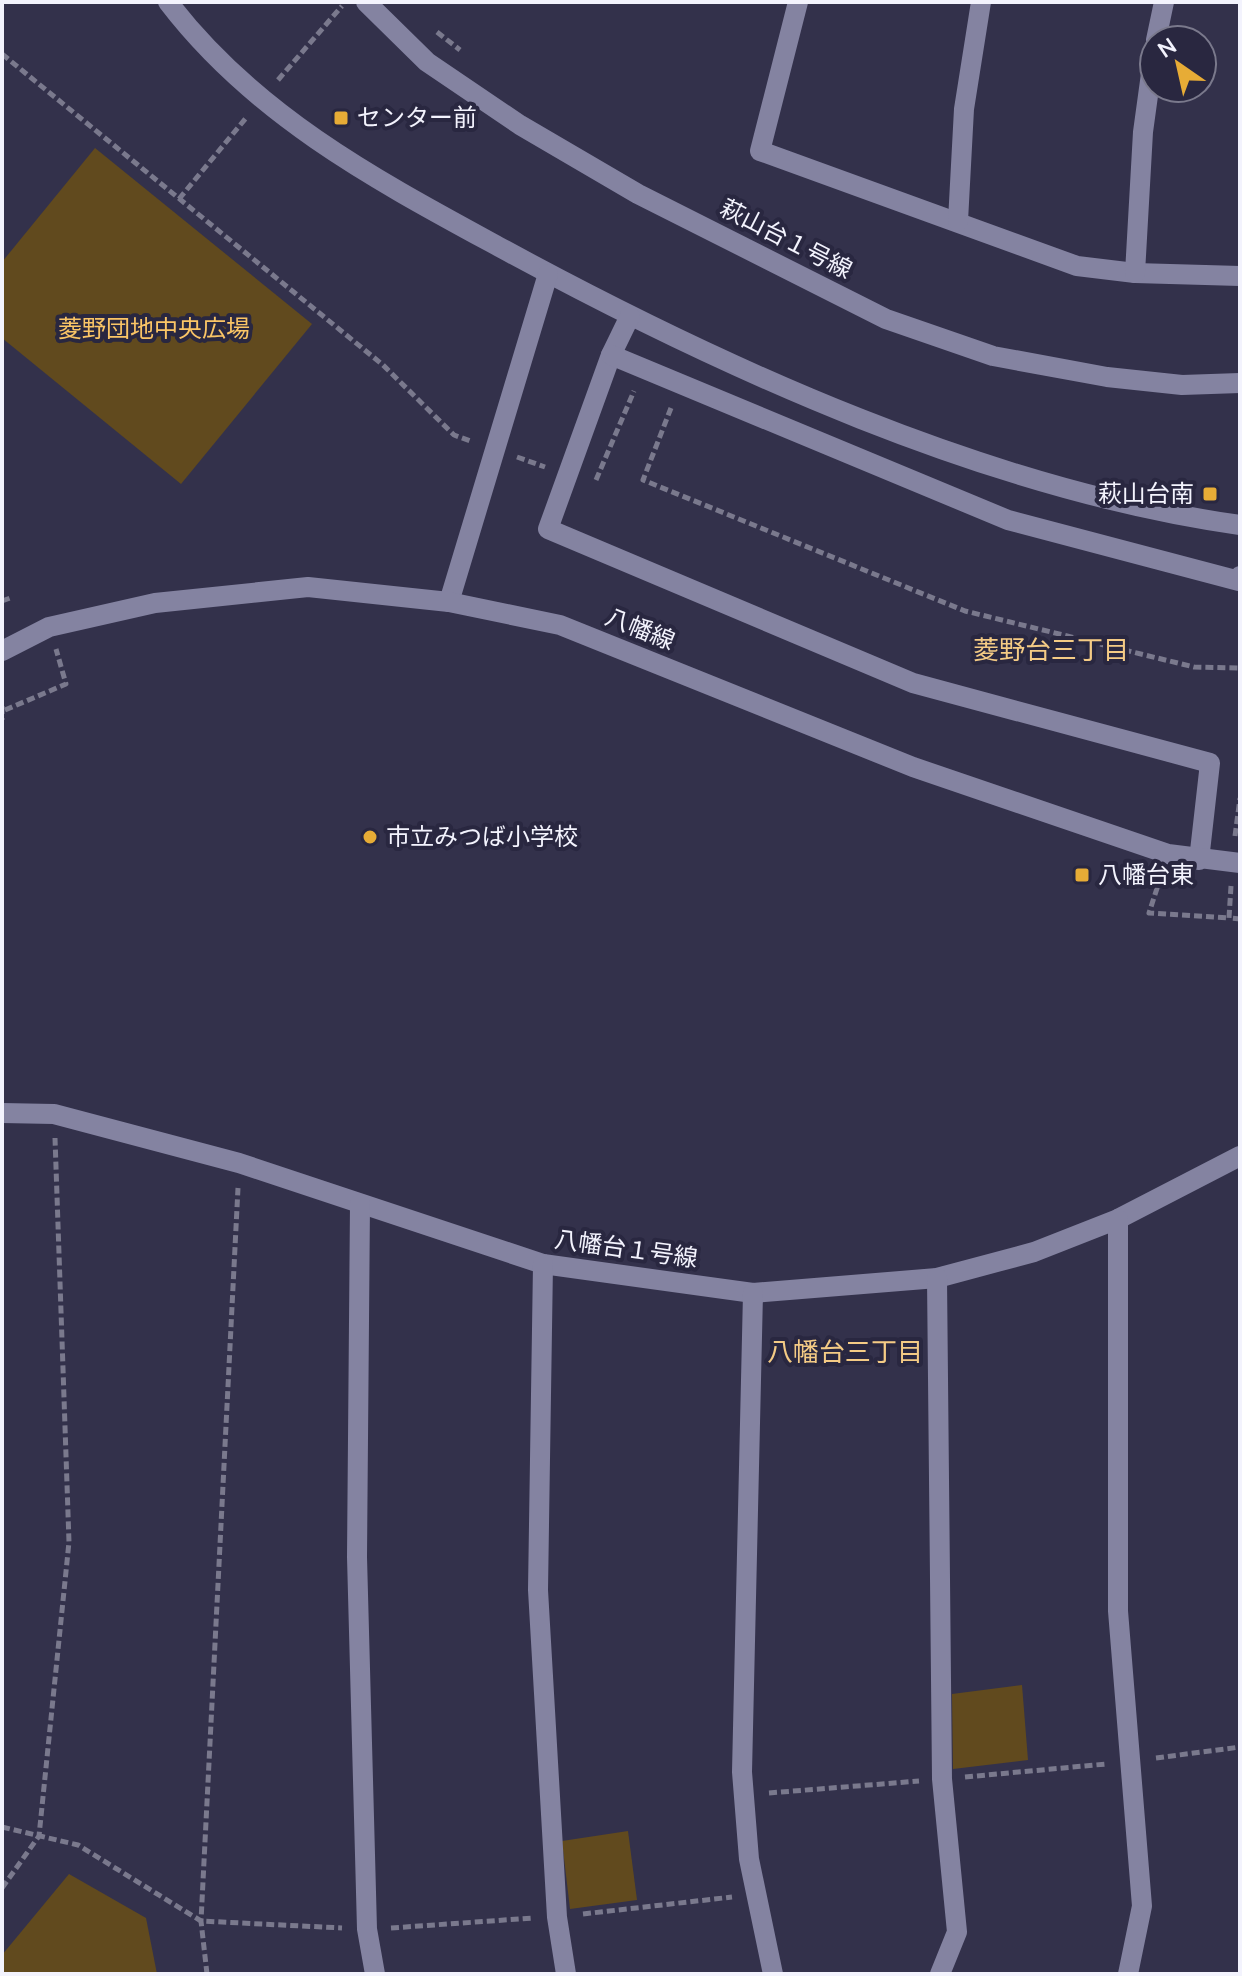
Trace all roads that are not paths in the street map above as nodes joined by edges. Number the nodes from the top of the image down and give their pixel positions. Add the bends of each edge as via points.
1 (168, 2) edge
2 (366, 2) edge
3 (798, 2) edge
4 (981, 2) edge
5 (1164, 2) edge
6 (1159, 24) edge
7 (1147, 104) edge
8 (958, 221) junction
9 (1135, 273) junction
10 (548, 274) junction
11 (1240, 276) edge
12 (630, 316) junction
13 (611, 355) junction
14 (1240, 383) edge
15 (1240, 525) edge
16 (1240, 576) edge
17 (449, 602) junction
18 (2, 651) edge
19 (1199, 860) junction
20 (1240, 863) edge
21 (2, 1113) edge
22 (1240, 1156) edge
23 (360, 1204) junction
24 (1118, 1219) junction
25 (543, 1264) junction
26 (937, 1278) junction
27 (753, 1293) junction
28 (375, 1974) edge
29 (566, 1974) edge
30 (773, 1974) edge
31 (940, 1974) edge
32 (1128, 1974) edge

1 - 10 street via 245,87 311,139 364,174
2 - 14 street, 萩山台１号線 via 427,62 520,125 638,194 886,319 993,356 1107,377 1182,385
3 - 8 street via 760,151
4 - 8 street via 964,109
5 - 6 street
7 - 9 street
8 - 9 street via 1077,266
9 - 11 street
10 - 12 street
10 - 17 street
12 - 13 street
12 - 15 street via 839,409 1049,486 1169,515
13 - 16 street via 1008,520 1239,581
13 - 19 street via 548,529 913,683 1210,763
17 - 18 street, 八幡線 via 308,587 155,603 49,627
17 - 19 street, 八幡線 via 560,625 913,767
19 - 20 street, 八幡線
21 - 23 street, 八幡台１号線 via 54,1114 239,1163
22 - 24 street, 八幡台１号線
23 - 25 street, 八幡台１号線
23 - 28 street via 357,1557 367,1929
24 - 26 street, 八幡台１号線 via 1034,1252
24 - 32 street via 1118,1611 1142,1906
25 - 27 street, 八幡台１号線
25 - 29 street via 538,1590 557,1917
26 - 27 street, 八幡台１号線
26 - 31 street via 942,1779 957,1932
27 - 30 street via 744,1795 749,1859

